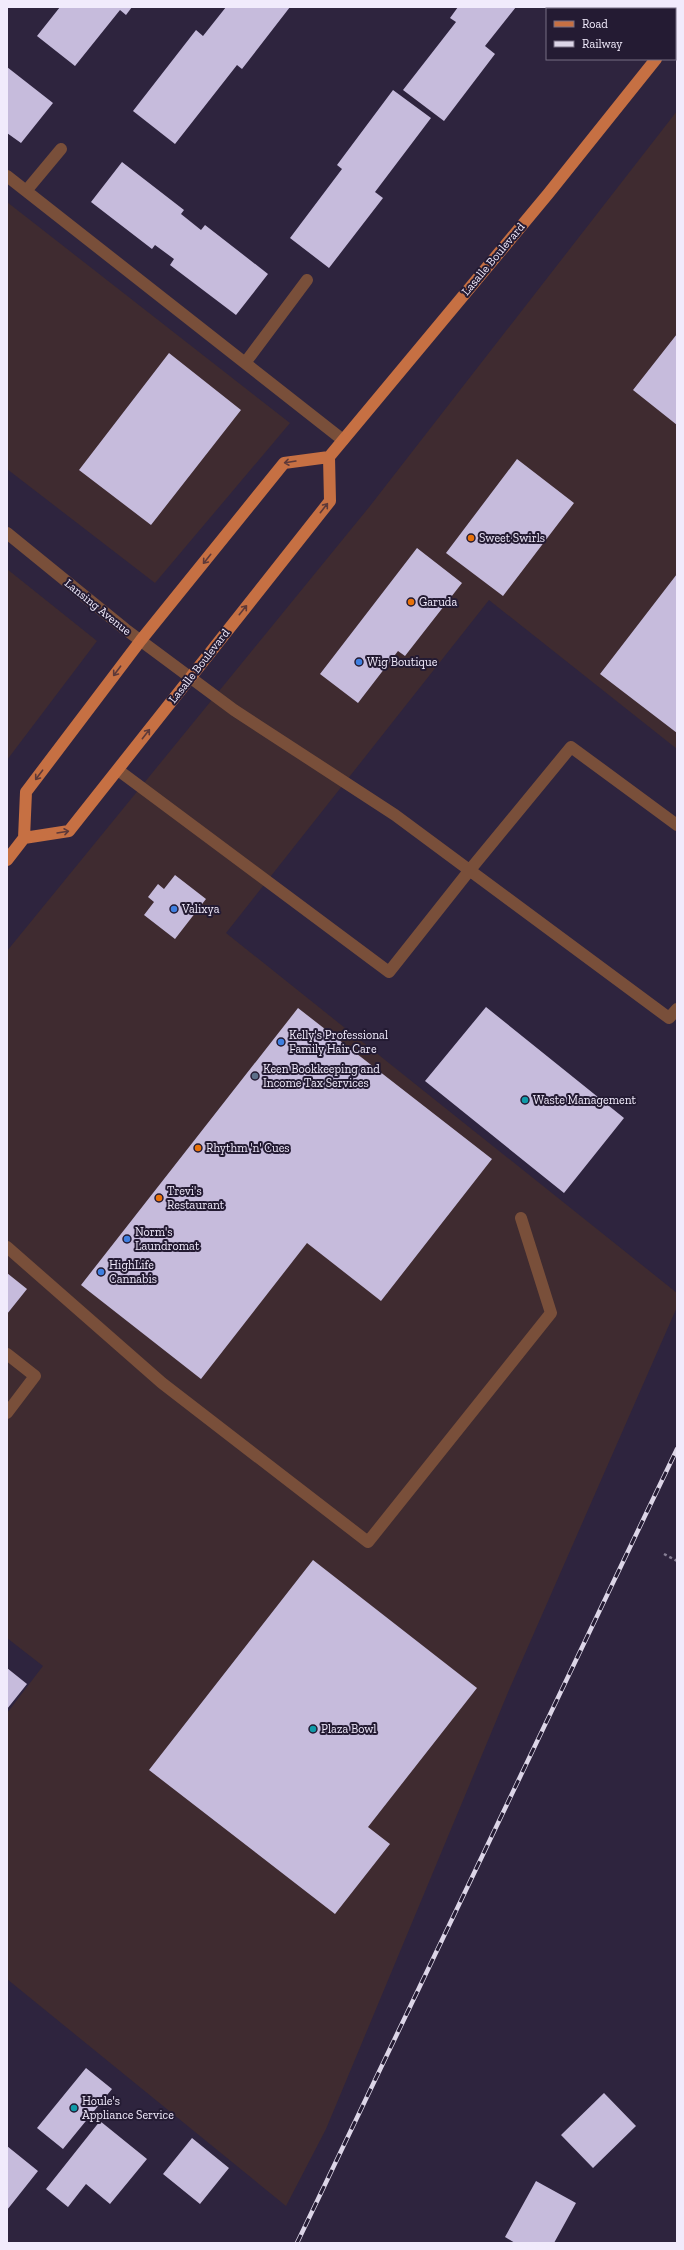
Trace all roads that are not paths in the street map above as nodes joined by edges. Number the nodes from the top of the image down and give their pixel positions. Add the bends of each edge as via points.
1 (655, 60) edge
2 (61, 149) dead end
3 (7, 176) edge
4 (26, 191) junction
5 (307, 280) dead end
6 (245, 363) junction
7 (343, 440) junction
8 (329, 457) junction
9 (7, 533) edge
10 (140, 640) junction
11 (190, 678) junction
12 (118, 770) junction
13 (677, 825) edge
14 (24, 838) junction
15 (7, 860) edge
16 (469, 871) junction
17 (677, 1009) edge
18 (520, 1218) dead end
19 (7, 1247) edge
20 (7, 1354) edge
21 (7, 1413) edge

1 - 7 main road, Lasalle Boulevard via 548,194
2 - 4 street
3 - 4 street
4 - 6 street
5 - 6 street
6 - 7 street
7 - 8 main road, Lasalle Boulevard
8 -> 10 main road via 284,463
11 -> 8 main road, Lasalle Boulevard via 330,501
9 - 10 street, Lansing Avenue
10 - 11 street, Lansing Avenue
10 -> 14 main road via 26,792
12 -> 11 main road, Lasalle Boulevard
11 - 16 street, Lansing Avenue via 234,710 395,815
14 -> 12 main road, Lasalle Boulevard via 69,831
12 - 16 street via 389,972
13 - 16 street via 571,747
14 - 15 main road
16 - 17 street, Lansing Avenue via 669,1018
18 - 19 street via 552,1313 368,1542 162,1383
20 - 21 street via 35,1376

